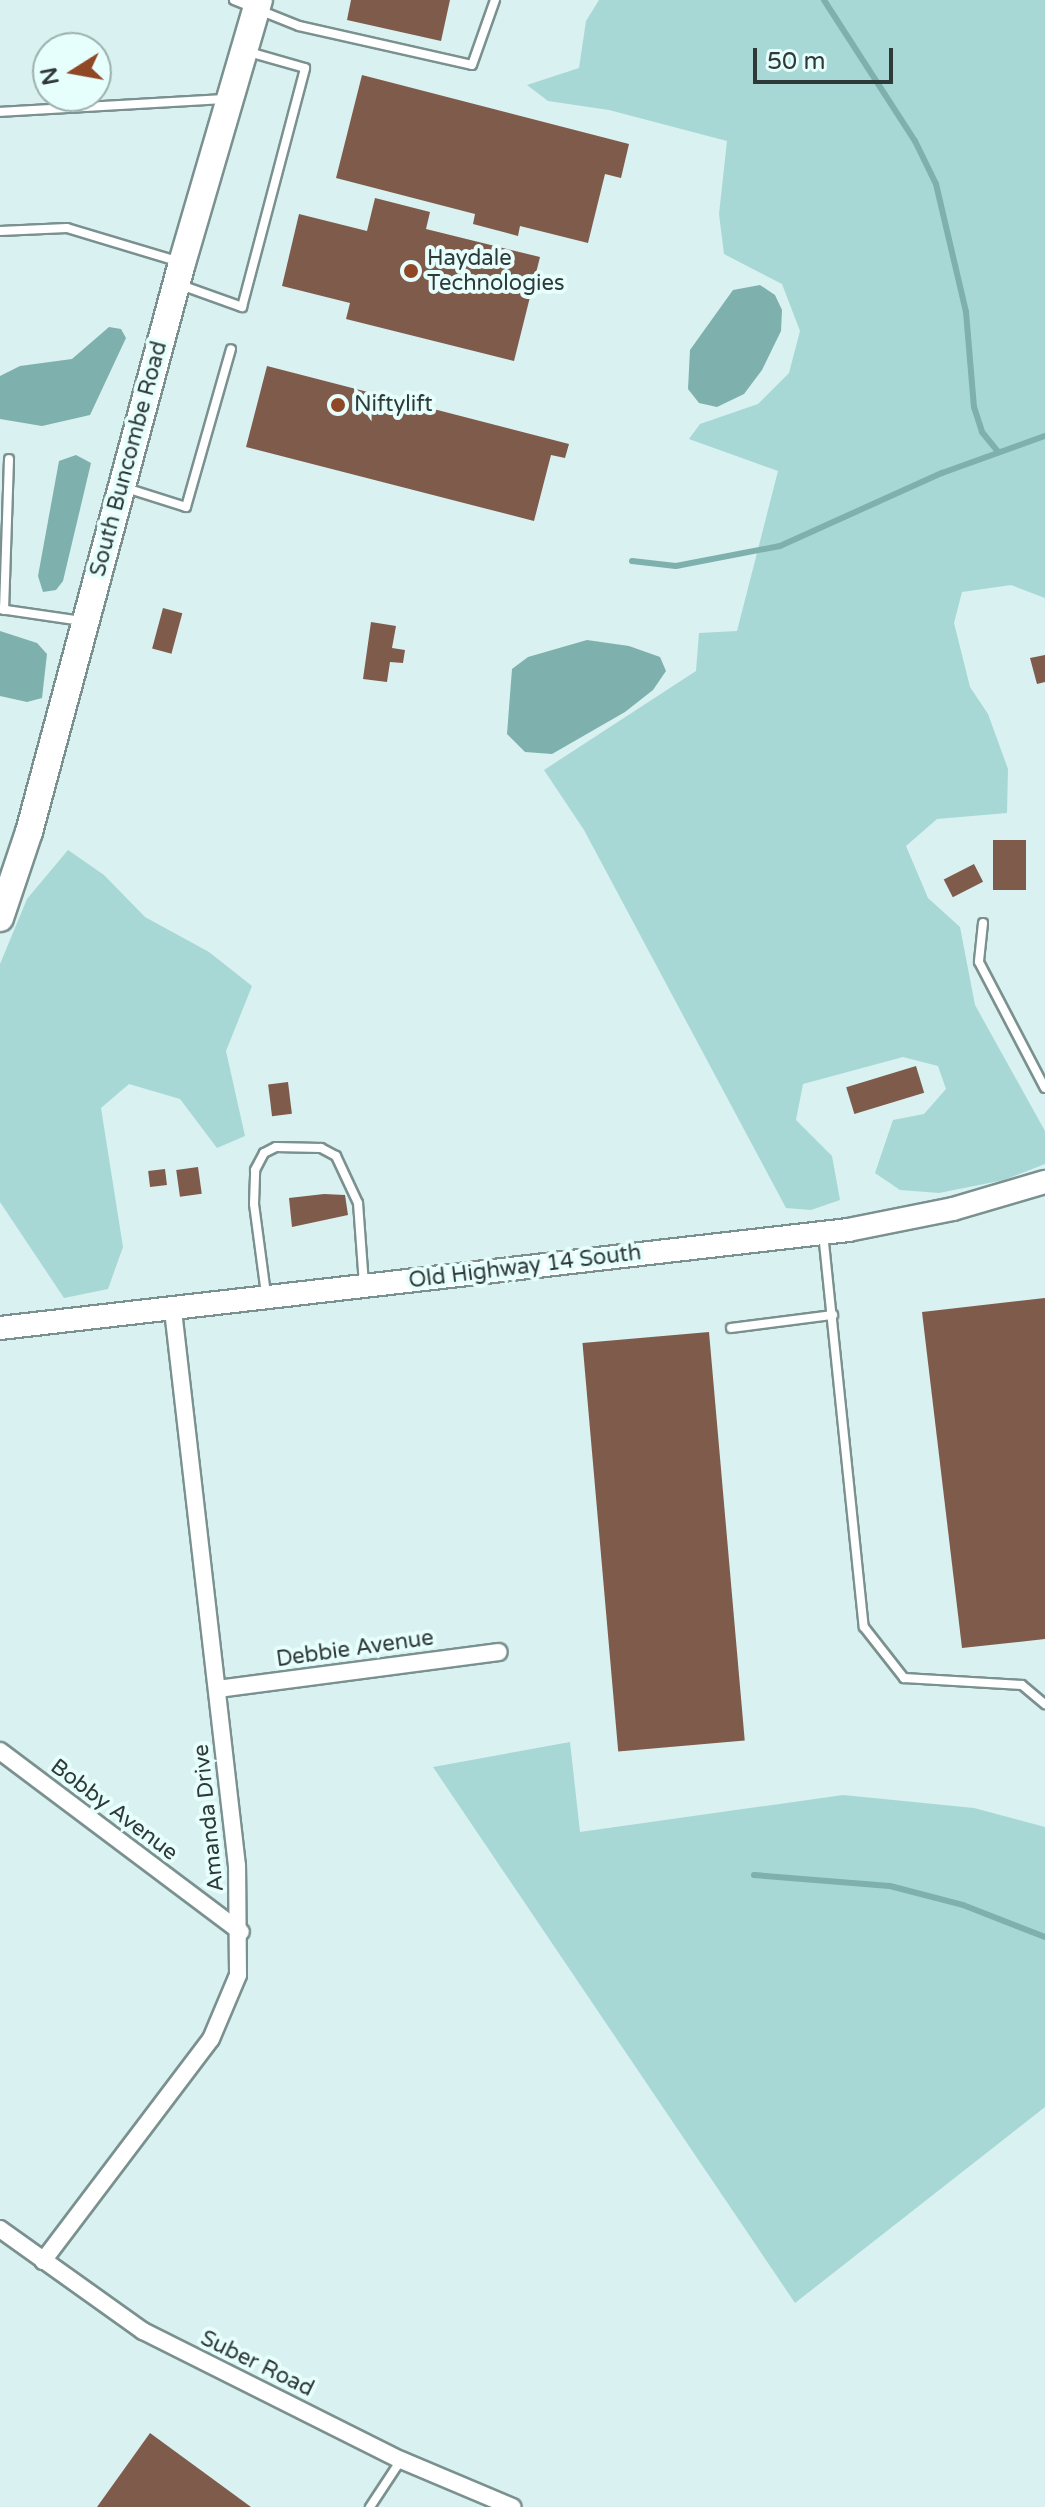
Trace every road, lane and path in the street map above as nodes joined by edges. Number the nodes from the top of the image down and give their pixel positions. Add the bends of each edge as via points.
1 (495, 0) edge
2 (250, 2) edge
3 (244, 50) junction
4 (230, 99) junction
5 (0, 112) edge
6 (0, 231) edge
7 (179, 273) junction
8 (231, 349) dead end
9 (9, 459) dead end
10 (122, 487) junction
11 (2, 610) edge
12 (85, 622) junction
13 (0, 918) edge
14 (983, 923) dead end
15 (1045, 1088) edge
16 (1045, 1182) edge
17 (823, 1233) junction
18 (364, 1286) junction
19 (266, 1299) junction
20 (173, 1310) junction
21 (833, 1315) junction
22 (0, 1328) edge
23 (731, 1328) dead end
24 (499, 1652) dead end
25 (218, 1689) junction
26 (1045, 1704) edge
27 (0, 1751) edge
28 (241, 1932) junction
29 (1, 2232) edge
30 (43, 2261) junction
31 (401, 2460) junction
32 (370, 2507) edge
33 (512, 2507) edge

1 - 2 lane via 472,65 299,26
2 - 3 main road, South Buncombe Road
3 - 4 main road, South Buncombe Road
3 - 7 lane via 305,68 242,307
4 - 5 lane
4 - 7 main road, South Buncombe Road
6 - 7 lane via 67,228
7 - 10 main road, South Buncombe Road
8 - 10 lane via 186,507
9 - 11 lane
10 - 12 main road, South Buncombe Road
11 - 12 lane
12 - 13 main road, South Buncombe Road
14 - 15 lane via 979,962
16 - 17 street, Old Highway 14 South via 953,1209
17 - 18 street, Old Highway 14 South
17 - 21 lane
18 - 19 street, Old Highway 14 South
18 - 19 lane via 358,1203 336,1156 321,1148 276,1147 264,1153 255,1170
19 - 20 street, Old Highway 14 South
20 - 22 street, Old Highway 14 South
20 - 25 street, Amanda Drive
21 - 23 lane
21 - 26 lane via 864,1627 904,1678 1022,1685
24 - 25 street, Debbie Avenue
25 - 28 street, Amanda Drive
27 - 28 street, Bobby Avenue
28 - 30 street, Amanda Drive via 238,1975 211,2039
29 - 30 street, Suber Road
30 - 31 street, Suber Road via 143,2331
31 - 32 lane
31 - 33 street, Suber Road

